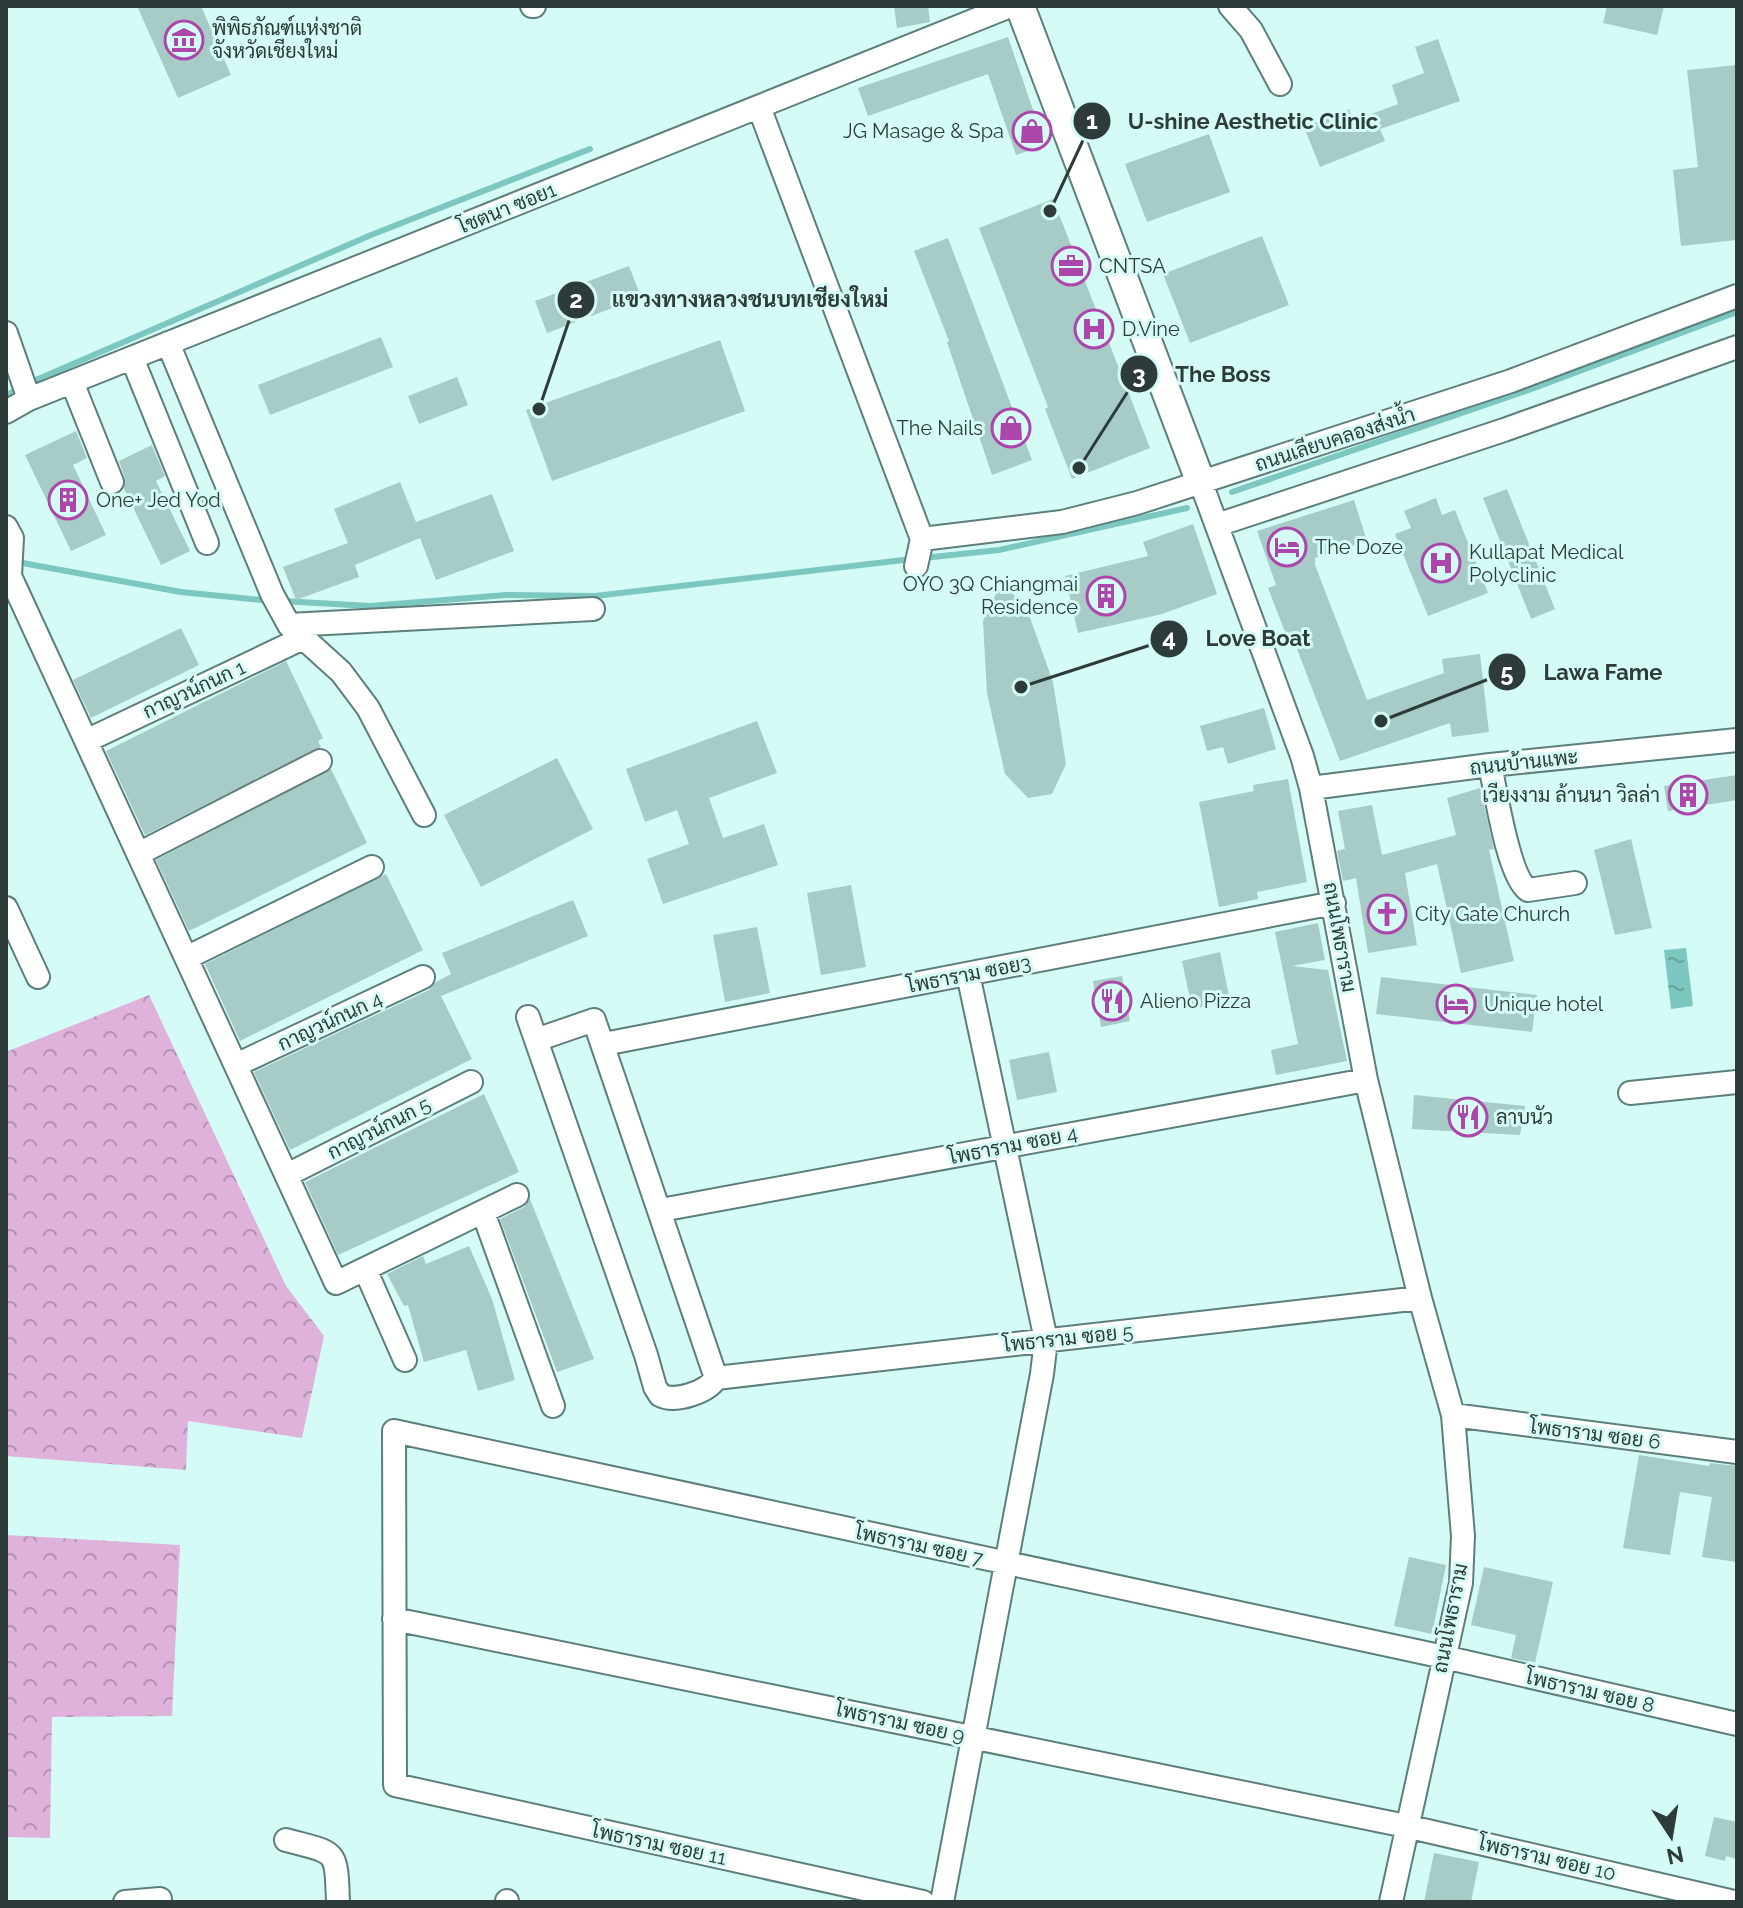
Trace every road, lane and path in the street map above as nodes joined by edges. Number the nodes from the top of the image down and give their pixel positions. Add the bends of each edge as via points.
1 (1010, 6) edge
2 (1020, 6) edge
3 (1230, 6) edge
4 (1280, 84) dead end
5 (759, 107) junction
6 (1737, 296) edge
7 (6, 333) edge
8 (168, 343) junction
9 (1737, 347) edge
10 (132, 358) junction
11 (72, 382) junction
12 (29, 399) junction
13 (6, 412) edge
14 (112, 482) dead end
15 (1201, 483) junction
16 (1217, 525) junction
17 (9, 532) edge
18 (922, 539) junction
19 (207, 543) dead end
20 (916, 566) dead end
21 (593, 609) dead end
22 (296, 632) junction
23 (1737, 740) edge
24 (86, 741) junction
25 (320, 761) dead end
26 (1490, 765) junction
27 (1311, 788) junction
28 (424, 815) dead end
29 (138, 854) junction
30 (372, 867) dead end
31 (1575, 883) dead end
32 (1334, 903) junction
33 (6, 908) edge
34 (186, 958) junction
35 (968, 974) junction
36 (38, 977) dead end
37 (423, 977) dead end
38 (528, 1017) dead end
39 (536, 1040) junction
40 (604, 1044) junction
41 (236, 1065) junction
42 (1366, 1080) junction
43 (471, 1082) dead end
44 (1737, 1082) edge
45 (1630, 1093) dead end
46 (1005, 1147) junction
47 (287, 1175) junction
48 (517, 1195) dead end
49 (661, 1210) junction
50 (483, 1212) junction
51 (365, 1269) junction
52 (1420, 1298) junction
53 (1046, 1340) junction
54 (405, 1360) dead end
55 (716, 1378) junction
56 (553, 1406) dead end
57 (1453, 1415) junction
58 (1737, 1452) edge
59 (1006, 1563) junction
60 (394, 1619) junction
61 (1444, 1657) junction
62 (1737, 1724) edge
63 (972, 1737) junction
64 (1406, 1826) junction
65 (286, 1840) dead end
66 (160, 1899) dead end
67 (125, 1902) edge
68 (338, 1902) edge
69 (923, 1902) edge
70 (942, 1902) edge
71 (1391, 1902) edge
72 (1734, 1902) edge

1 - 5 street, โชตนา ซอย1
2 - 15 street, ถนนโพธาราม
3 - 4 street via 1251,30
5 - 8 street, โชตนา ซอย1
5 - 18 street
6 - 15 street, ถนนเลียบคลองส่งน้ำ via 1511,381
7 - 12 street
8 - 10 street, โชตนา ซอย1
8 - 22 street via 272,594
9 - 16 street
10 - 11 street, โชตนา ซอย1
10 - 19 street
11 - 12 street, โชตนา ซอย1
11 - 14 street
12 - 13 street, โชตนา ซอย1
15 - 16 street, ถนนโพธาราม
15 - 18 street, ถนนเลียบคลองส่งน้ำ via 1062,522
16 - 27 street, ถนนโพธาราม
17 - 24 street via 10,576
18 - 20 street
21 - 22 street
22 - 24 street, กาญวน์กนก 1
22 - 28 street via 341,672 368,708
23 - 26 street, ถนนบ้านแพะ
24 - 29 street
25 - 29 street
26 - 27 street, ถนนบ้านแพะ
26 - 31 street via 1520,885 1528,890
27 - 32 street, ถนนโพธาราม
29 - 34 street
30 - 34 street
32 - 35 street, โพธาราม ซอย3
32 - 42 street, ถนนโพธาราม
33 - 36 street
34 - 41 street
35 - 40 street, โพธาราม ซอย3
35 - 46 street
37 - 41 street, กาญวน์กนก 4
38 - 39 street
39 - 40 street via 594,1020
39 - 55 street via 655,1387 660,1395 674,1398 708,1387
40 - 49 street
41 - 47 street
42 - 46 street, โพธาราม ซอย 4
42 - 52 street, ถนนโพธาราม
43 - 47 street, กาญวน์กนก 5
44 - 45 street
46 - 49 street, โพธาราม ซอย 4
46 - 53 street
47 - 51 street via 336,1283
48 - 50 street
49 - 55 street
50 - 51 street
50 - 56 street
51 - 54 street
52 - 53 street, โพธาราม ซอย 5
52 - 57 street, ถนนโพธาราม
53 - 55 street, โพธาราม ซอย 5
53 - 59 street
57 - 58 street, โพธาราม ซอย 6
57 - 61 street, ถนนโพธาราม via 1461,1583
59 - 60 street, โพธาราม ซอย 7 via 394,1431
59 - 61 street, โพธาราม ซอย 7
59 - 63 street
60 - 63 street, โพธาราม ซอย 9
60 - 69 street, โพธาราม ซอย 11 via 395,1785
61 - 62 street, โพธาราม ซอย 8
61 - 64 street, ถนนโพธาราม
63 - 64 street, โพธาราม ซอย 9
63 - 70 street
64 - 71 street, ถนนโพธาราม
64 - 72 street, โพธาราม ซอย 10
65 - 68 street via 327,1851 337,1863
66 - 67 street

